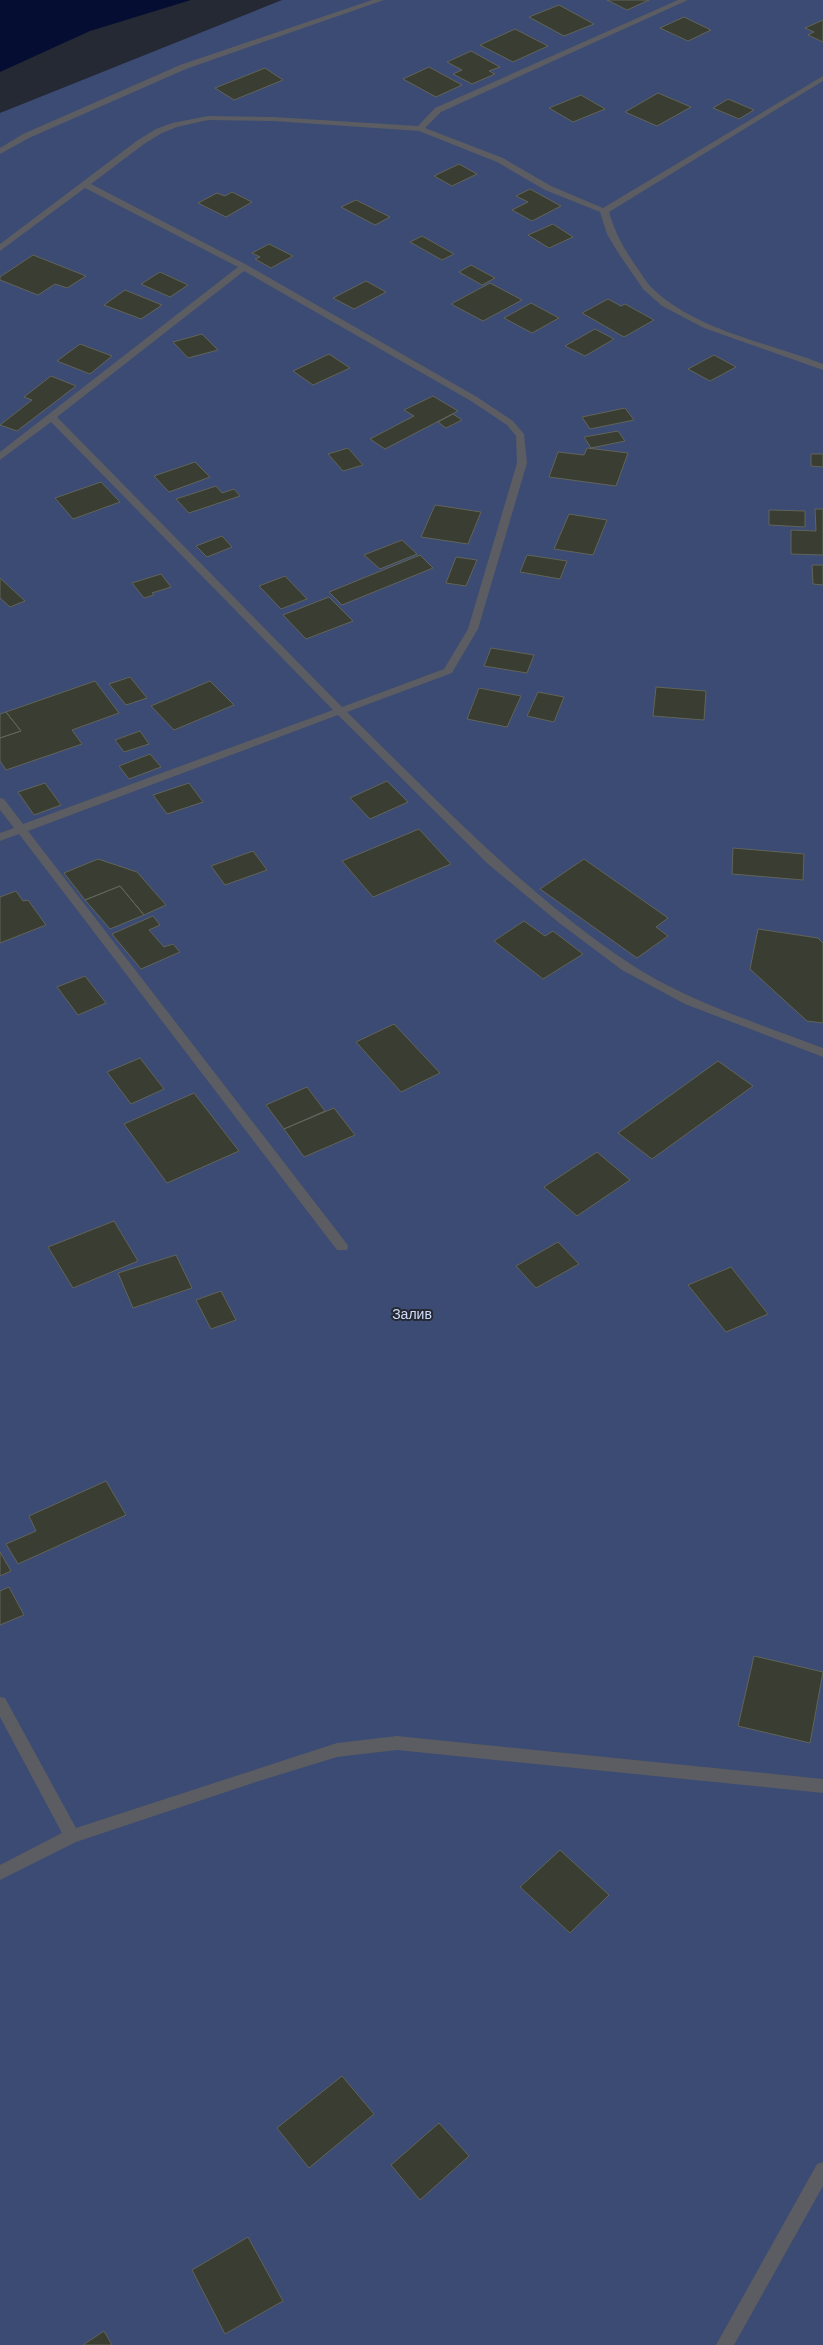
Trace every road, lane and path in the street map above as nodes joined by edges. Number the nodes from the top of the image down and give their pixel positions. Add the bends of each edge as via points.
1 (380, 0) edge
2 (684, 0) edge
3 (823, 78) edge
4 (420, 130) junction
5 (0, 151) edge
6 (86, 185) junction
7 (604, 211) junction
8 (0, 248) edge
9 (244, 267) junction
10 (823, 367) edge
11 (52, 417) junction
12 (0, 458) edge
13 (340, 711) junction
14 (0, 802) edge
15 (20, 830) junction
16 (0, 837) edge
17 (823, 1053) edge
18 (342, 1247) dead end
19 (0, 1703) edge
20 (823, 1786) edge
21 (72, 1836) junction
22 (0, 1874) edge
23 (823, 2170) edge
24 (726, 2345) edge

1 - 5 lane via 183,67 26,136
2 - 4 lane via 438,110
3 - 7 lane
4 - 6 lane via 273,119 189,121 159,131
4 - 7 lane via 500,160 548,188
6 - 8 lane
6 - 9 lane
7 - 10 lane via 612,239 649,290 673,309 708,326
9 - 11 lane
9 - 13 lane via 474,399 510,423 521,436 522,464 473,629 448,671
11 - 12 lane
11 - 13 lane
13 - 15 lane
13 - 17 lane via 492,861 626,967 689,1001
14 - 15 lane
15 - 16 lane
15 - 18 lane
19 - 21 lane
20 - 21 lane via 397,1743 337,1750
21 - 22 lane
23 - 24 lane

